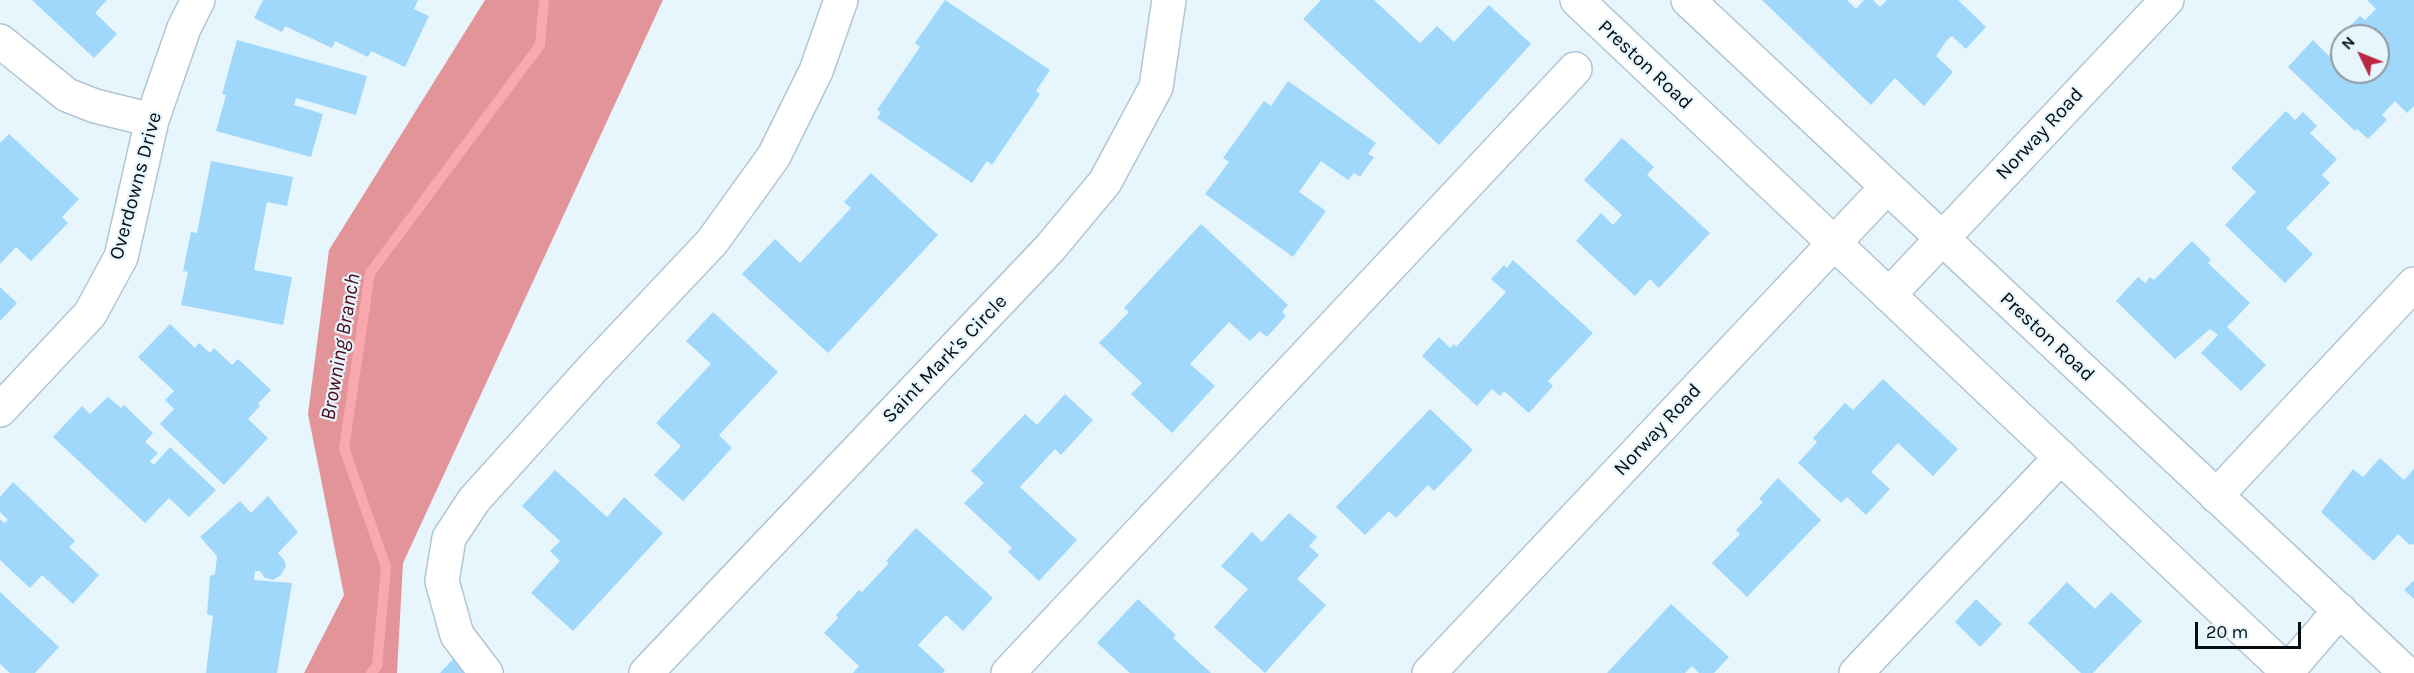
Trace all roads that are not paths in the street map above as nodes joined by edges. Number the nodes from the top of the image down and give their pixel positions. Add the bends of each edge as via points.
1 (198, 0) edge
2 (841, 0) edge
3 (1169, 0) edge
4 (1577, 0) edge
5 (1688, 0) edge
6 (2167, 0) edge
7 (6, 57) edge
8 (1575, 69) dead end
9 (152, 120) junction
10 (1887, 187) junction
11 (1942, 239) junction
12 (1834, 242) junction
13 (2414, 284) edge
14 (1889, 295) junction
15 (0, 410) edge
16 (2061, 457) junction
17 (2216, 496) junction
18 (2340, 610) junction
19 (2288, 672) edge
20 (486, 673) edge
21 (646, 673) edge
22 (1008, 673) edge
23 (1429, 673) edge
24 (1856, 673) edge
25 (2406, 673) edge

1 - 9 street, Overdowns Drive via 184,28
2 - 20 street via 816,71 774,156 726,223 474,500 449,538 442,581 457,635
3 - 21 street, Saint Mark's Circle via 1156,87 1105,182 1050,248
4 - 12 street, Preston Road
5 - 10 street, Preston Road
6 - 11 street, Norway Road
7 - 9 street via 67,95
8 - 22 street
9 - 15 street, Overdowns Drive via 121,257 90,314
10 - 11 street, Preston Road
10 - 12 street, Norway Road
11 - 14 street, Norway Road
11 - 17 street, Preston Road
12 - 14 street, Preston Road
12 - 23 street, Norway Road
13 - 17 street
14 - 16 street, Preston Road
16 - 19 street, Preston Road
16 - 24 street
17 - 18 street, Preston Road
18 - 19 street
18 - 25 street, Preston Road

